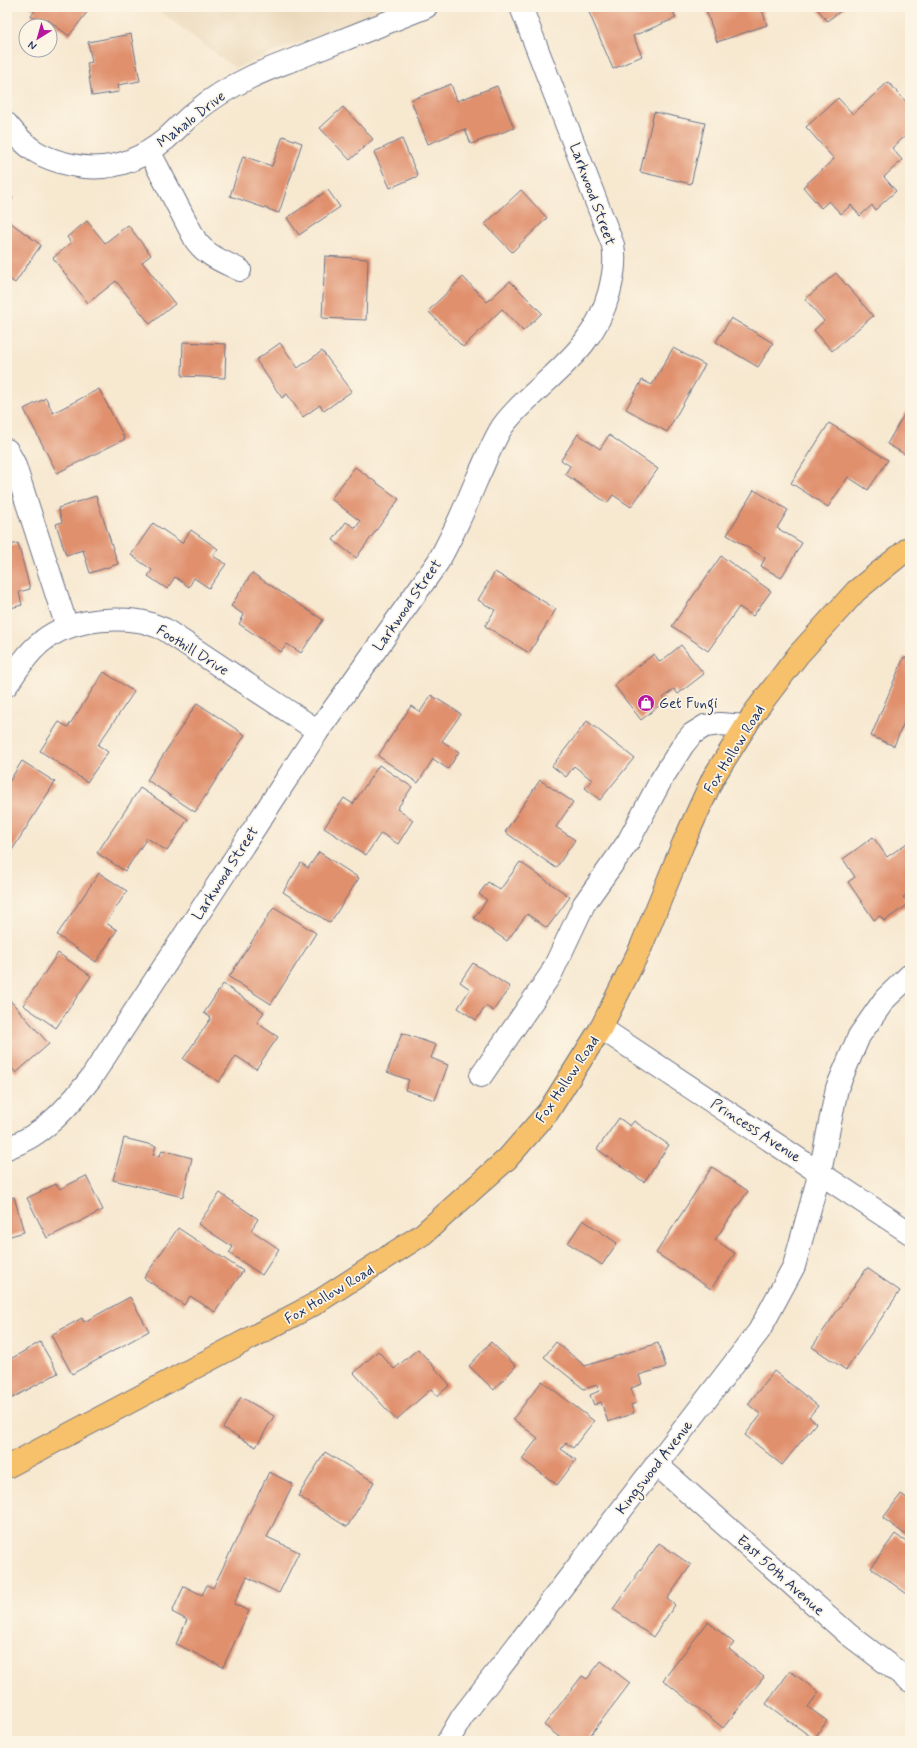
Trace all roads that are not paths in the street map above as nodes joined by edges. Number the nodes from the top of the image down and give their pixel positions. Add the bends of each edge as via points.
1 (426, 7) edge
2 (521, 7) edge
3 (7, 124) edge
4 (149, 151) junction
5 (240, 270) dead end
6 (7, 450) edge
7 (910, 547) edge
8 (67, 627) junction
9 (7, 685) edge
10 (746, 726) junction
11 (318, 731) junction
12 (910, 975) edge
13 (601, 1028) junction
14 (481, 1076) dead end
15 (7, 1148) edge
16 (820, 1172) junction
17 (910, 1233) edge
18 (656, 1464) junction
19 (7, 1467) edge
20 (910, 1681) edge
21 (448, 1741) edge

1 - 4 street, Mahalo Drive via 250,78 215,96
2 - 11 street, Larkwood Street via 610,236 614,266 607,299 597,325 576,354 515,411 502,428 438,562
3 - 4 street, Mahalo Drive via 36,153 57,162 83,168 118,165
4 - 5 street via 201,249
6 - 8 street via 14,463
7 - 10 main road, Fox Hollow Road via 856,591 798,655
8 - 9 street, Foothill Drive via 38,644
8 - 11 street, Foothill Drive via 116,620 140,621 164,629
10 - 13 main road, Fox Hollow Road via 712,778 641,948
10 - 14 street via 705,726 692,734 682,745 628,842 584,904 551,974
11 - 15 street, Larkwood Street via 91,1078 69,1105 43,1129 23,1143
12 - 16 street, Kingswood Avenue via 885,999 859,1036 837,1088
13 - 16 street, Princess Avenue
13 - 19 main road, Fox Hollow Road via 543,1118 507,1159 423,1234 313,1305
16 - 17 street, Princess Avenue
16 - 18 street, Kingswood Avenue via 794,1266 759,1331
18 - 20 street, East 50th Avenue via 848,1634
18 - 21 street, Kingswood Avenue via 462,1717

